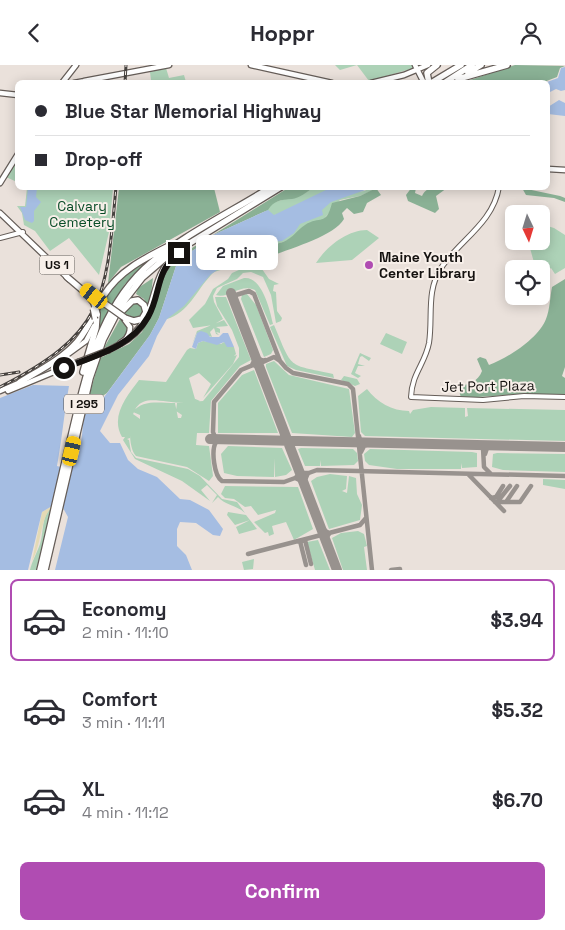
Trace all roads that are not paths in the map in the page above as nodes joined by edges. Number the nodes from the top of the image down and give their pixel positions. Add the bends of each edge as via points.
1 (76, 65) edge
2 (169, 65) edge
3 (251, 65) edge
4 (432, 65) edge
5 (460, 65) edge
6 (472, 65) edge
7 (481, 65) edge
8 (508, 65) edge
9 (418, 69) edge
10 (64, 80) edge
11 (89, 80) edge
12 (318, 80) edge
13 (384, 80) edge
14 (427, 80) edge
15 (429, 80) edge
16 (433, 80) edge
17 (449, 80) edge
18 (457, 80) edge
19 (458, 80) edge
20 (0, 93) edge
21 (15, 95) edge
22 (15, 159) edge
23 (550, 167) edge
24 (565, 169) edge
25 (0, 183) edge
26 (267, 190) edge
27 (276, 190) edge
28 (498, 190) edge
29 (0, 211) edge
30 (224, 217) junction
31 (218, 226) junction
32 (22, 233) junction
33 (0, 238) edge
34 (67, 277) joint
35 (93, 301) junction
36 (96, 317) junction
37 (125, 318) junction
38 (103, 340) junction
39 (122, 343) junction
40 (20, 382) junction
41 (0, 393) edge
42 (565, 397) edge
43 (72, 433) junction
44 (66, 468) junction
45 (56, 510) junction
46 (40, 570) edge
47 (45, 570) edge

1 - 10 main road
2 - 11 main road
3 - 12 main road
4 - 9 main road
4 - 15 highway via 427,73
5 - 16 highway
6 - 17 highway
7 - 18 highway
8 - 19 highway
9 - 13 main road
9 - 14 main road
20 - 21 main road
22 - 25 main road
23 - 24 main road
26 - 30 highway, I 295
27 - 31 highway, I 295
28 - 42 street, Jet Port Plaza via 490,212 443,265 435,279 429,342 413,378 412,397 483,400
29 - 32 main road, US 1
30 - 40 highway via 126,271 107,291 76,344
30 - 43 highway, I 295 via 157,258 121,296 96,347
31 - 38 highway, I 295 via 169,256 142,278 121,305
31 - 39 highway via 167,263 148,318
32 - 33 street
32 - 34 main road, US 1
32 - 35 main road, US 1
34 - 35 highway, US 1
35 - 36 highway, bridge
35 - 37 highway, US 1, bridge
36 - 40 main road via 92,332 83,344
36 - 43 highway
37 - 38 highway via 142,319 146,312 144,305 135,300 127,304
37 - 39 main road via 130,331
38 - 44 highway, I 295
39 - 41 main road, bridge
40 - 41 main road
43 - 44 highway, I 295
44 - 45 highway, I 295
45 - 46 highway, I 295
45 - 47 highway, I 295

